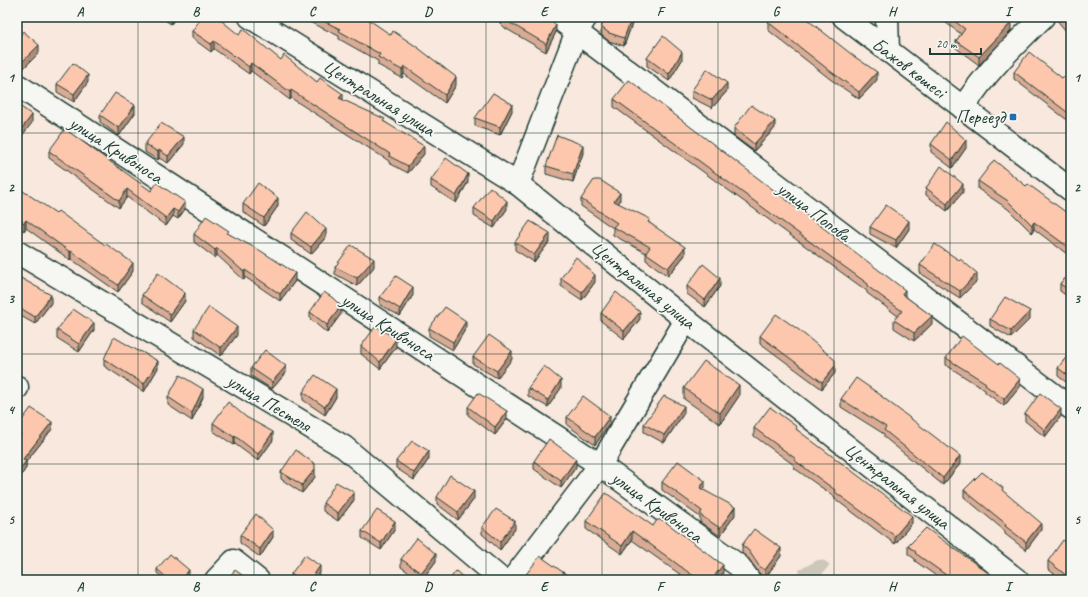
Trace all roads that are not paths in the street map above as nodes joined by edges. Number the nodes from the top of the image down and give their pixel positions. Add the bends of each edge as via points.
1 (250, 17) edge
2 (557, 17) edge
3 (844, 17) edge
4 (887, 17) edge
5 (1043, 17) edge
6 (581, 24) edge
7 (888, 51) junction
8 (17, 85) edge
9 (963, 108) junction
10 (518, 184) junction
11 (1071, 190) edge
12 (17, 252) edge
13 (686, 320) junction
14 (1071, 408) edge
15 (600, 465) junction
16 (216, 580) edge
17 (258, 580) edge
18 (502, 580) edge
19 (512, 580) edge
20 (749, 580) edge
21 (1018, 580) edge

1 - 10 street, Центральная улица
2 - 6 street, улица Попова
3 - 7 street, Бажов көшесі
4 - 7 street
5 - 9 street via 1002,58
6 - 10 street
6 - 14 street, улица Попова
7 - 9 street, Бажов көшесі
8 - 15 street, улица Кривоноса
9 - 11 street, Бажов көшесі
10 - 13 street, Центральная улица
12 - 18 street, улица Пестеля via 344,447
13 - 15 street
13 - 21 street, Центральная улица
15 - 19 street
15 - 20 street, улица Кривоноса via 739,566
16 - 17 street via 234,561

